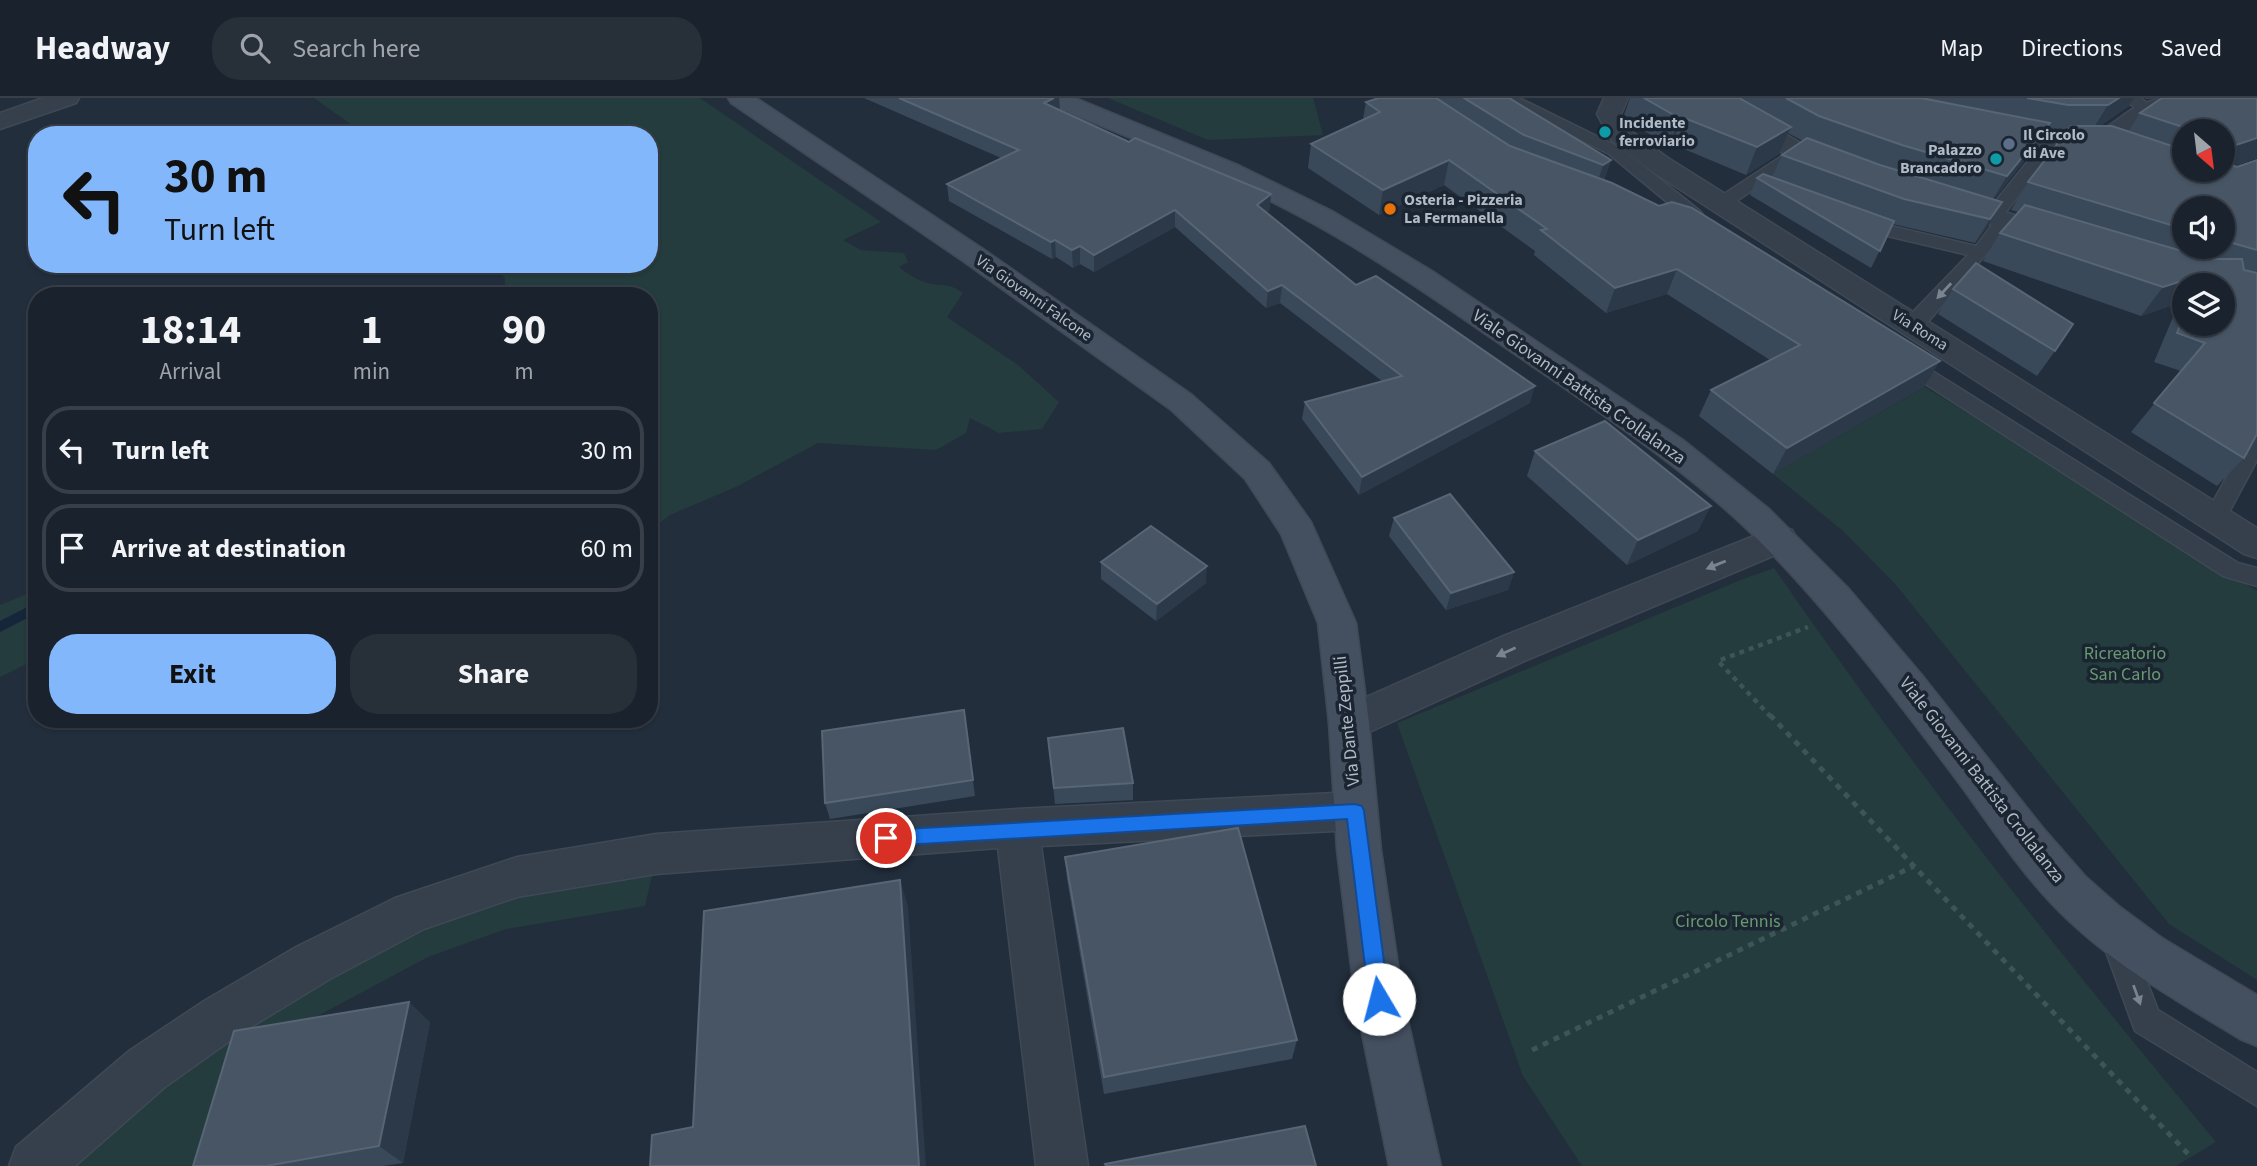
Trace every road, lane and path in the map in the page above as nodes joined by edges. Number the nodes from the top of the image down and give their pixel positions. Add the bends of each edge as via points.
1 (67, 98) edge
2 (740, 98) edge
3 (1054, 98) edge
4 (1507, 98) edge
5 (1616, 98) edge
6 (1704, 98) edge
7 (2191, 98) edge
8 (2139, 104) edge
9 (0, 121) edge
10 (1969, 127) edge
11 (2051, 143) junction
12 (2098, 143) junction
13 (1797, 151) junction
14 (2134, 155) edge
15 (1866, 177) edge
16 (1753, 181) junction
17 (1777, 190) edge
18 (1916, 193) edge
19 (1721, 204) junction
20 (1837, 212) edge
21 (1999, 219) junction
22 (1693, 229) edge
23 (2085, 245) edge
24 (1980, 252) junction
25 (1914, 326) junction
26 (1880, 347) edge
27 (2257, 442) edge
28 (2215, 518) junction
29 (1298, 531) joint
30 (1779, 539) junction
31 (2257, 545) edge
32 (2257, 578) edge
33 (1848, 613) junction
34 (1349, 723) junction
35 (1355, 811) junction
36 (1017, 828) junction
37 (1914, 866) junction
38 (2113, 930) junction
39 (2257, 1022) edge
40 (1532, 1050) dead end
41 (2257, 1090) edge
42 (2191, 1157) dead end
43 (35, 1166) edge
44 (1062, 1166) edge
45 (1415, 1166) edge

1 - 9 street
2 - 29 main road, Via Giovanni Falcone via 1181,402 1257,471
3 - 30 main road, Viale Giovanni Battista Crollalanza via 1288,199 1377,249 1621,412
4 - 22 lane via 1615,151 1693,215
5 - 19 street, Via Roma via 1609,114 1621,136
6 - 13 street
7 - 8 street
8 - 12 street
10 - 11 street
11 - 12 street
11 - 21 lane
12 - 14 street
13 - 15 street
13 - 16 lane
16 - 17 lane
16 - 19 lane
18 - 21 street
19 - 25 street, Via Roma
20 - 24 lane via 1885,230
21 - 23 street
21 - 24 lane
24 -> 25 lane
25 - 28 street, Via Roma
26 - 32 lane via 2231,570
27 - 28 lane
28 - 31 street, Via Roma
29 - 34 main road, Via Dante Zeppilli via 1337,623
30 - 33 main road, Viale Giovanni Battista Crollalanza
30 -> 34 street via 1515,648
33 - 37 path via 1718,661
33 - 38 main road, Viale Giovanni Battista Crollalanza via 2048,868
34 - 35 main road, Via Dante Zeppilli
35 - 36 street
35 - 45 main road, Via Dante Zeppilli via 1379,999
36 - 43 street via 656,853 517,877 425,908 313,963 221,1018 147,1069
36 - 44 street
37 - 40 path
37 - 42 path
38 - 39 main road, Viale Giovanni Battista Crollalanza
38 -> 41 lane via 2146,1020

